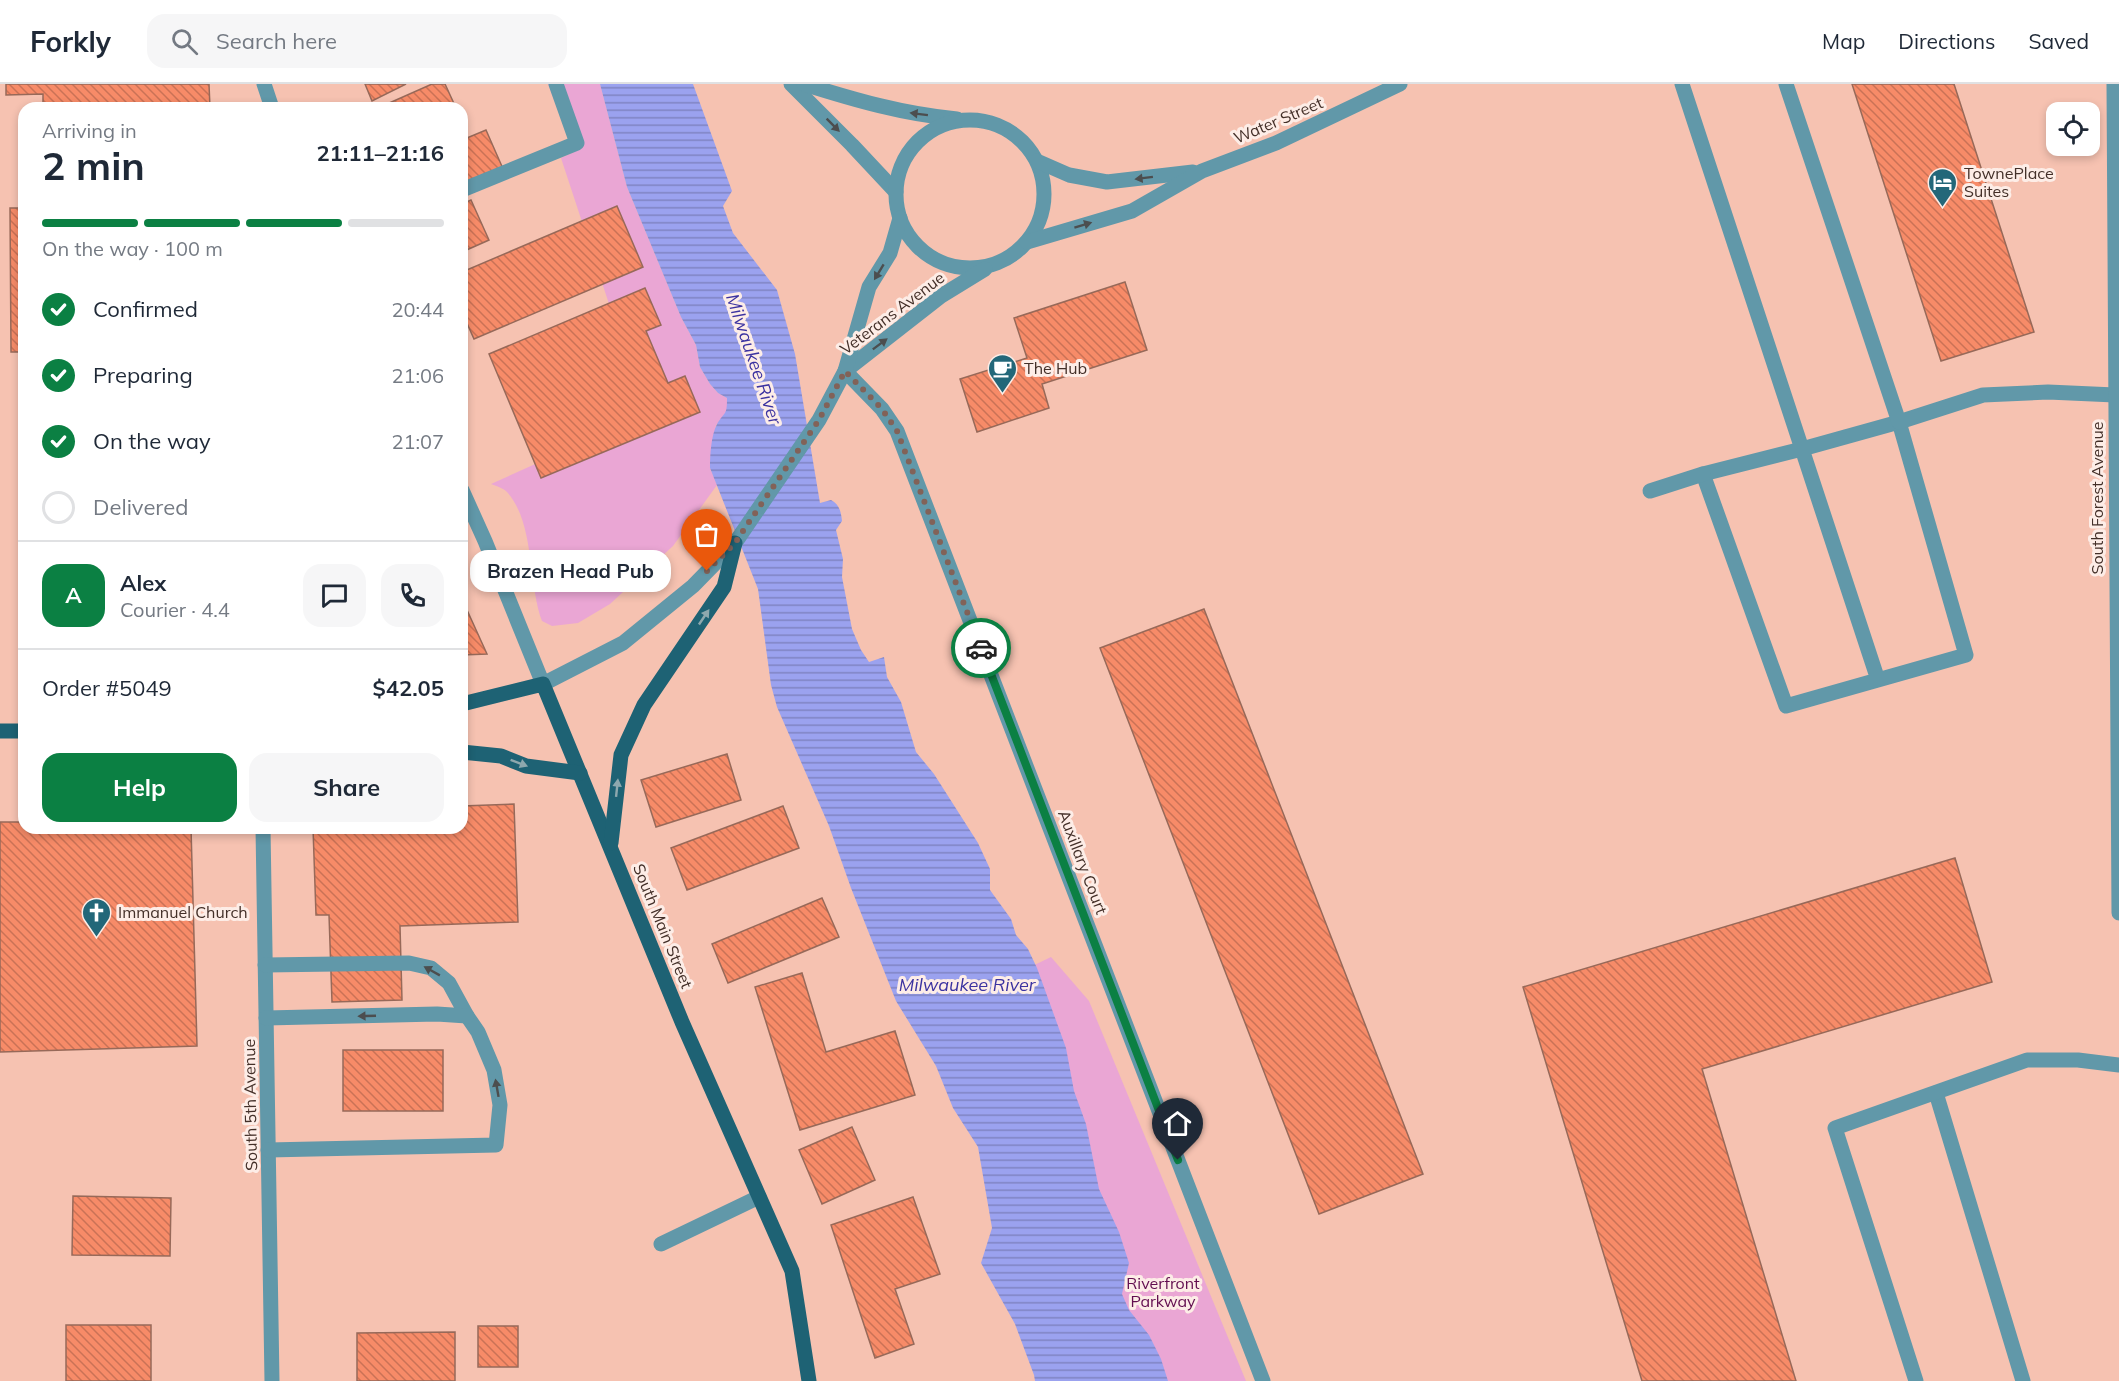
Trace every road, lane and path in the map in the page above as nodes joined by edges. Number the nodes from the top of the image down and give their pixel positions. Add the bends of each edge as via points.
1 (264, 84) edge
2 (556, 84) edge
3 (791, 84) edge
4 (804, 84) edge
5 (1400, 84) edge
6 (1682, 84) edge
7 (1786, 84) edge
8 (2114, 84) edge
9 (270, 102) edge
10 (978, 120) junction
11 (1037, 161) junction
12 (1202, 171) junction
13 (468, 188) edge
14 (896, 192) junction
15 (900, 218) junction
16 (1027, 242) junction
17 (993, 265) junction
18 (2117, 277) edge
19 (845, 371) junction
20 (2115, 395) junction
21 (1899, 422) junction
22 (1802, 449) junction
23 (1703, 474) junction
24 (1650, 491) dead end
25 (468, 503) edge
26 (735, 543) junction
27 (1878, 680) junction
28 (543, 684) junction
29 (468, 703) edge
30 (0, 731) edge
31 (18, 731) edge
32 (468, 753) edge
33 (580, 773) junction
34 (2118, 791) edge
35 (263, 834) edge
36 (611, 846) junction
37 (2119, 913) edge
38 (265, 965) junction
39 (467, 1016) junction
40 (266, 1018) junction
41 (2119, 1065) edge
42 (1936, 1093) junction
43 (268, 1150) junction
44 (759, 1197) junction
45 (661, 1244) dead end
46 (272, 1381) edge
47 (809, 1381) edge
48 (1263, 1381) edge
49 (1916, 1381) edge
50 (2023, 1381) edge

1 - 9 street
2 - 13 street via 577,143
3 -> 14 street
10 -> 4 street via 901,112
5 - 12 street, Water Street via 1276,143
6 - 22 street
7 - 21 street
8 - 18 street, South Forest Avenue
10 - 11 street via 1013,133
10 - 14 street via 953,121 931,131 912,147 900,168
12 -> 11 street, Water Street via 1107,182 1069,175
11 - 16 street via 1044,182 1044,204 1039,224
16 -> 12 street, Water Street via 1132,211
14 - 15 street
15 - 17 street via 910,238 926,254 947,264 970,268
15 -> 19 street, Veterans Avenue via 890,253 869,287
16 - 17 street
19 -> 17 street, Veterans Avenue via 941,296
18 - 20 street, South Forest Avenue
19 - 26 street, Veterans Avenue via 819,420
19 - 48 street, Auxillary Court via 882,409 897,431
20 - 21 street via 1983,395
20 - 34 street, South Forest Avenue
21 - 22 street
21 - 27 street via 1966,655
22 - 23 street
22 - 27 street
23 - 24 street
23 - 27 street via 1786,706
25 - 28 street, South Main Street
26 - 28 street, Veterans Avenue via 693,586 623,643
36 -> 26 main road via 621,755 644,705 724,587
28 - 29 main road
28 - 33 main road, South Main Street
30 - 31 main road
32 -> 33 main road
33 - 36 main road, South Main Street
34 - 37 street, South Forest Avenue
35 - 38 street, South 5th Avenue
36 - 44 main road, South Main Street
39 -> 38 street via 449,982 431,968 409,963
38 - 40 street, South 5th Avenue
39 -> 40 street
43 -> 39 street via 496,1146 500,1105 494,1070
40 - 43 street, South 5th Avenue
41 - 42 street via 2027,1060
42 - 49 street via 1835,1128
42 - 50 street
43 - 46 street, South 5th Avenue
44 - 45 street
44 - 47 main road, South Main Street via 792,1271

